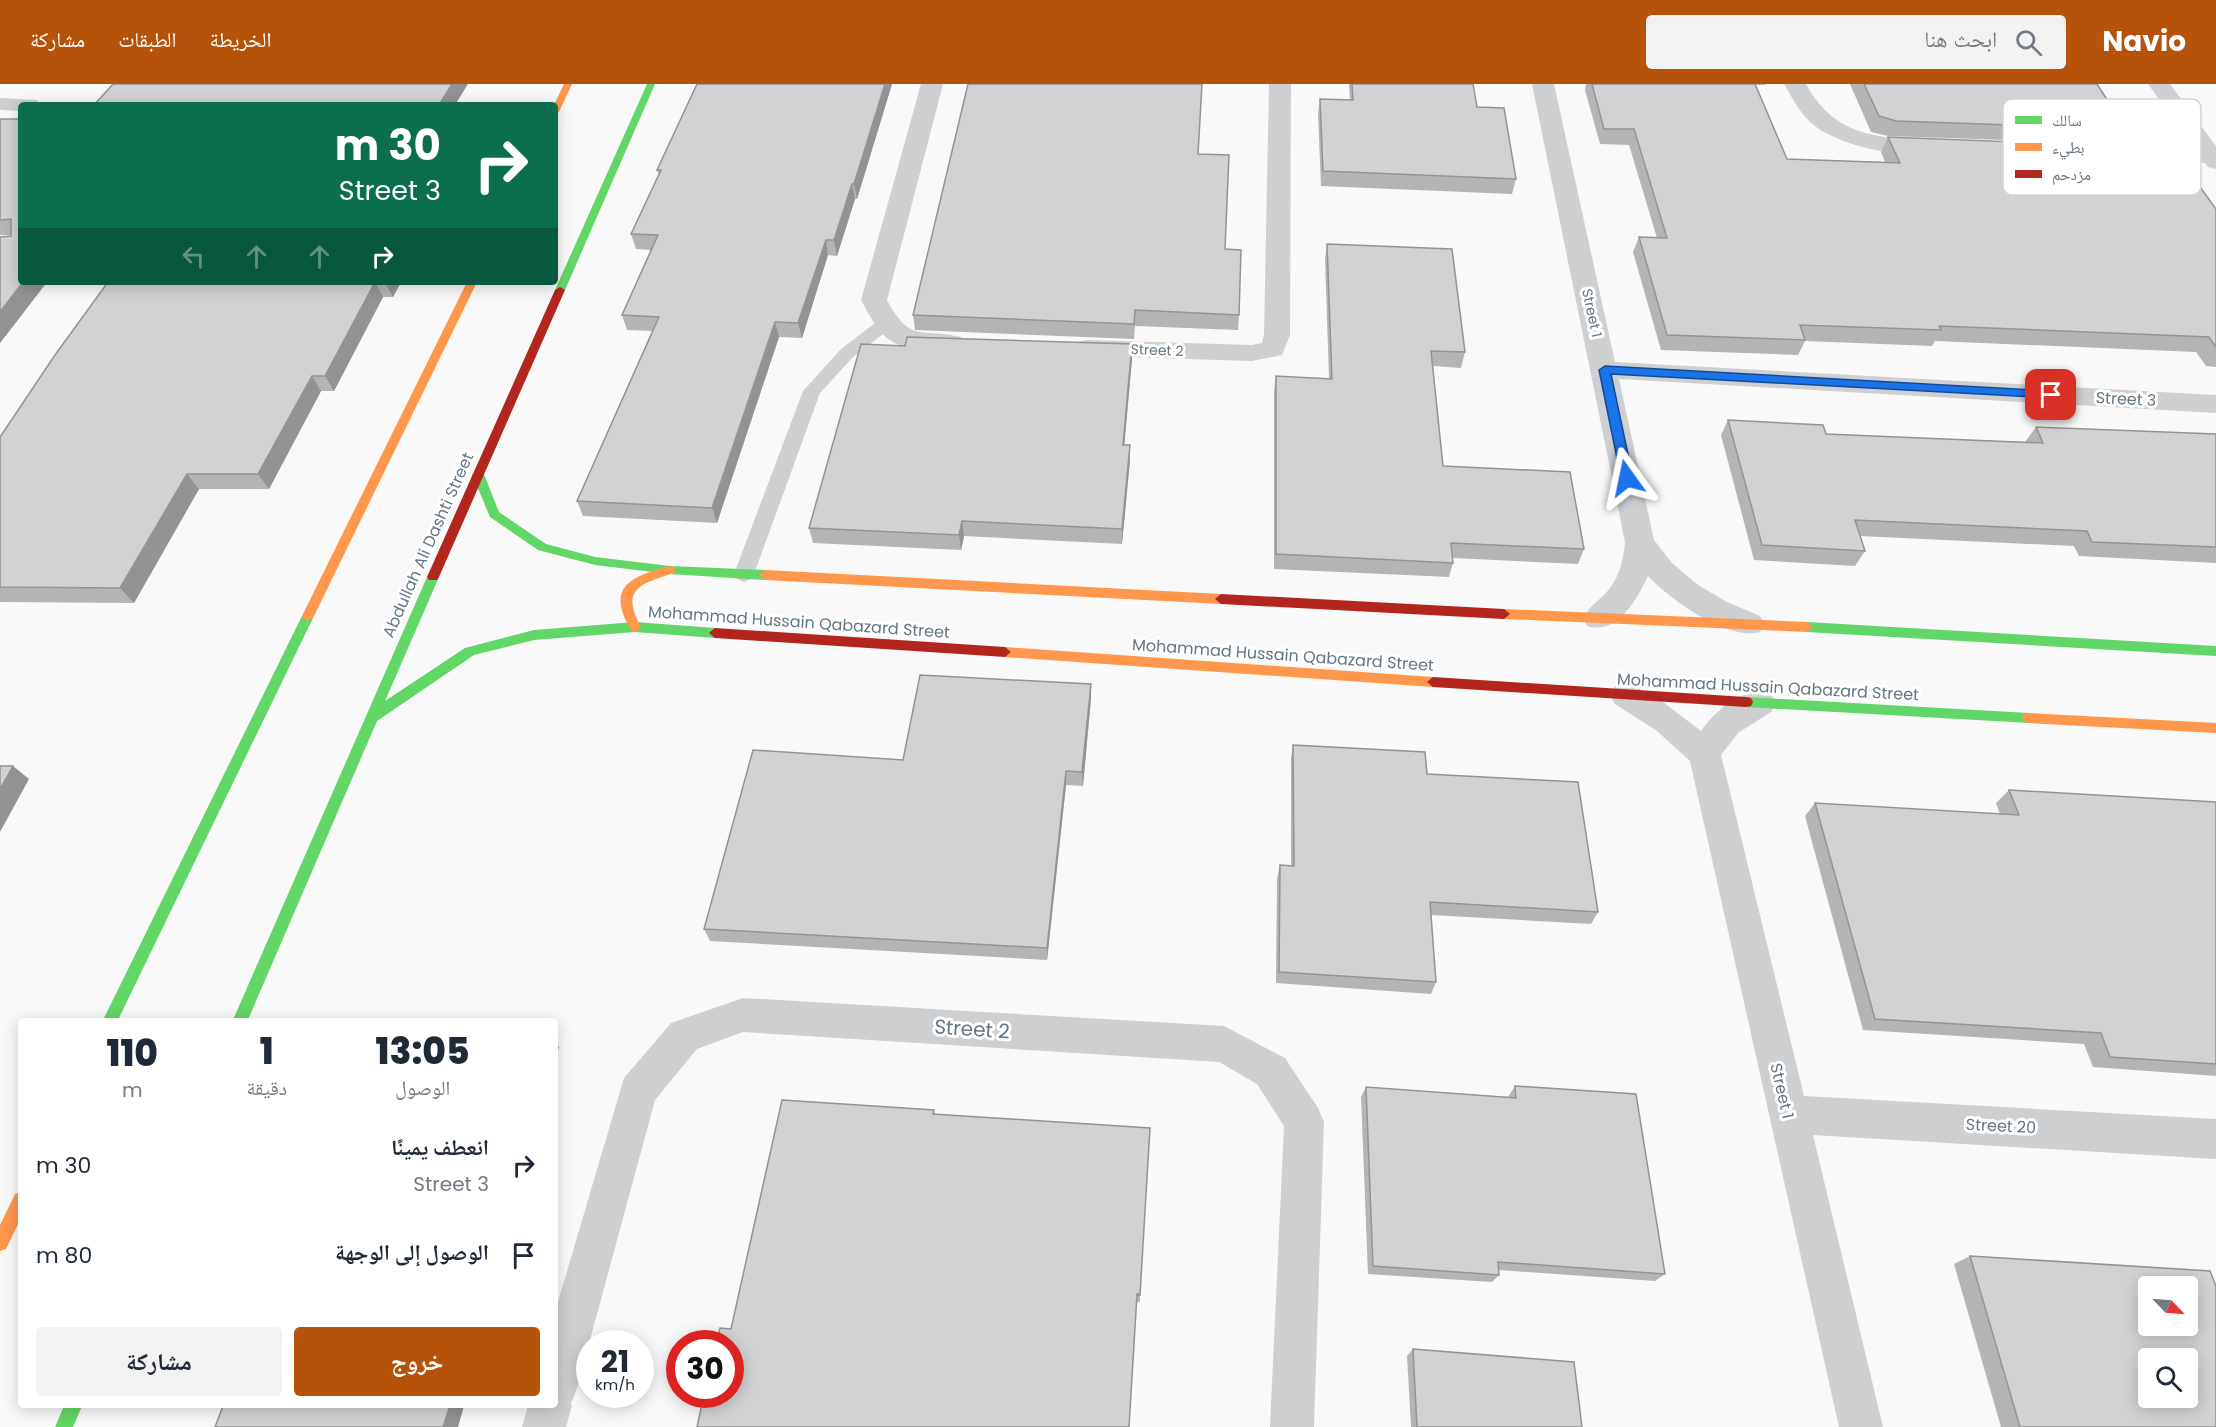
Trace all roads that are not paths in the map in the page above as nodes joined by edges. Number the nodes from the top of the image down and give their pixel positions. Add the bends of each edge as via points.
1 (568, 84) edge
2 (651, 84) edge
3 (932, 84) edge
4 (1280, 84) edge
5 (1543, 84) edge
6 (1795, 84) edge
7 (2159, 84) edge
8 (2170, 99) edge
9 (0, 104) edge
10 (18, 105) edge
11 (558, 106) edge
12 (2201, 141) edge
13 (1946, 147) edge
14 (2214, 159) edge
15 (471, 285) edge
16 (885, 324) junction
17 (981, 344) edge
18 (1063, 347) edge
19 (1605, 370) junction
20 (2216, 404) edge
21 (478, 474) junction
22 (1640, 542) junction
23 (670, 570) junction
24 (744, 574) junction
25 (1598, 618) junction
26 (1749, 624) junction
27 (635, 627) junction
28 (2216, 651) edge
29 (1626, 696) junction
30 (1760, 703) junction
31 (371, 718) junction
32 (2216, 728) edge
33 (1705, 755) junction
34 (111, 1018) edge
35 (241, 1018) edge
36 (1787, 1114) junction
37 (2216, 1139) edge
38 (18, 1206) edge
39 (13, 1217) junction
40 (0, 1243) edge
41 (0, 1259) edge
42 (558, 1377) edge
43 (72, 1408) edge
44 (549, 1408) edge
45 (64, 1427) edge
46 (544, 1427) edge
47 (1292, 1427) edge
48 (1861, 1427) edge

1 - 11 street
2 - 21 street, Abdullah Ali Dashti Street
3 - 16 street via 874,300
4 - 18 street, Street 2 via 1277,335 1273,350 1252,353
5 - 19 street, Street 1
6 - 13 street via 1803,104 1836,132 1888,145
7 - 8 street
9 - 10 street
12 - 14 street
15 - 34 street
16 - 17 street via 910,342
16 - 24 lane via 847,352 812,391
19 - 20 street, Street 3
19 - 22 street, Street 1
21 - 23 street via 494,514 542,547 595,561
21 - 31 street, Abdullah Ali Dashti Street
22 - 25 street, Street 1 via 1637,571 1631,584
22 - 26 street, Street 1 via 1664,575 1682,590 1702,604
23 - 24 street
23 - 27 street via 646,577 627,592 623,605 626,617
24 - 25 street
25 - 26 street
26 - 28 street
27 - 29 street, Mohammad Hussain Qabazard Street
27 - 31 street, Mohammad Hussain Qabazard Street via 534,635 470,651
29 - 30 street, Mohammad Hussain Qabazard Street
29 - 33 street via 1677,726
30 - 32 street, Mohammad Hussain Qabazard Street
30 - 33 street via 1726,724
31 - 35 street, Abdullah Ali Dashti Street
33 - 36 street, Street 1
36 - 37 street, Street 20
36 - 48 street, Street 1
38 - 39 street
39 - 40 street
39 - 41 street
42 - 47 street, Street 2 via 638,1091 684,1036 743,1015 1224,1044 1271,1071 1304,1122
43 - 45 street
44 - 46 street

